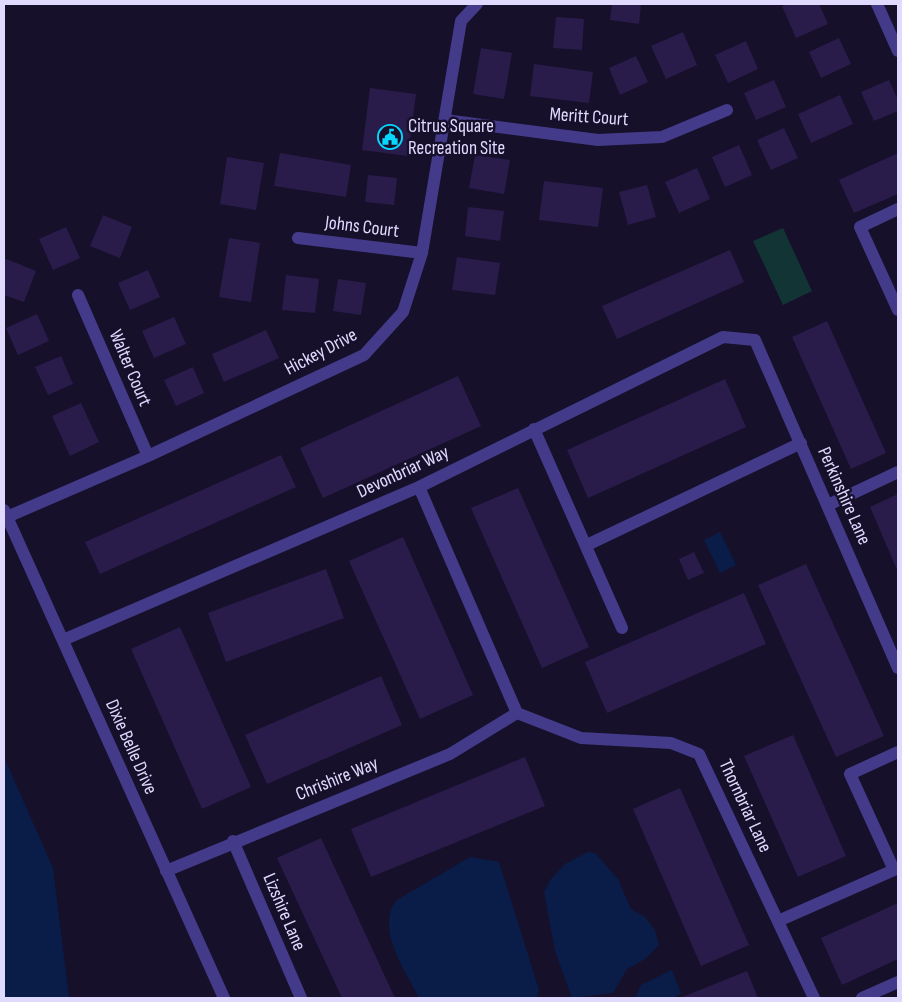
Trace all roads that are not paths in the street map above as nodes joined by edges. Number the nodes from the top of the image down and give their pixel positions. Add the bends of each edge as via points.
1 (476, 4) edge
2 (878, 4) edge
3 (898, 51) edge
4 (727, 110) dead end
5 (444, 120) junction
6 (898, 209) edge
7 (298, 238) dead end
8 (422, 253) junction
9 (78, 295) dead end
10 (898, 310) edge
11 (755, 340) joint
12 (534, 429) junction
13 (801, 443) junction
14 (148, 456) junction
15 (898, 472) edge
16 (419, 487) junction
17 (828, 505) junction
18 (5, 514) edge
19 (587, 545) junction
20 (622, 628) dead end
21 (63, 640) junction
22 (898, 668) edge
23 (517, 713) junction
24 (898, 752) edge
25 (233, 841) junction
26 (166, 871) junction
27 (778, 921) junction
28 (898, 982) edge
29 (224, 998) edge
30 (301, 998) edge
31 (814, 998) edge
32 (862, 998) edge

1 - 5 street, Hickey Drive via 460,20
2 - 3 street
4 - 5 street, Meritt Court via 662,137 598,140
5 - 8 street, Hickey Drive
6 - 10 street via 860,227
7 - 8 street, Johns Court
8 - 14 street, Hickey Drive via 403,312 364,355
9 - 14 street, Walter Court
11 - 12 street, Devonbriar Way via 723,337
11 - 13 street, Perkinshire Lane
12 - 16 street, Devonbriar Way
12 - 19 street
13 - 17 street, Perkinshire Lane
13 - 19 street
14 - 18 street, Hickey Drive
15 - 17 street
16 - 21 street, Devonbriar Way
16 - 23 street
17 - 22 street, Perkinshire Lane
18 - 21 street, Dixie Belle Drive
19 - 20 street
21 - 26 street, Dixie Belle Drive
23 - 25 street, Chrishire Way via 450,754
23 - 27 street, Thornbriar Lane via 581,738 671,743 699,754
24 - 27 street via 850,774 894,870
25 - 26 street, Chrishire Way
25 - 30 street, Lizshire Lane
26 - 29 street, Dixie Belle Drive
27 - 31 street, Thornbriar Lane
28 - 32 street

